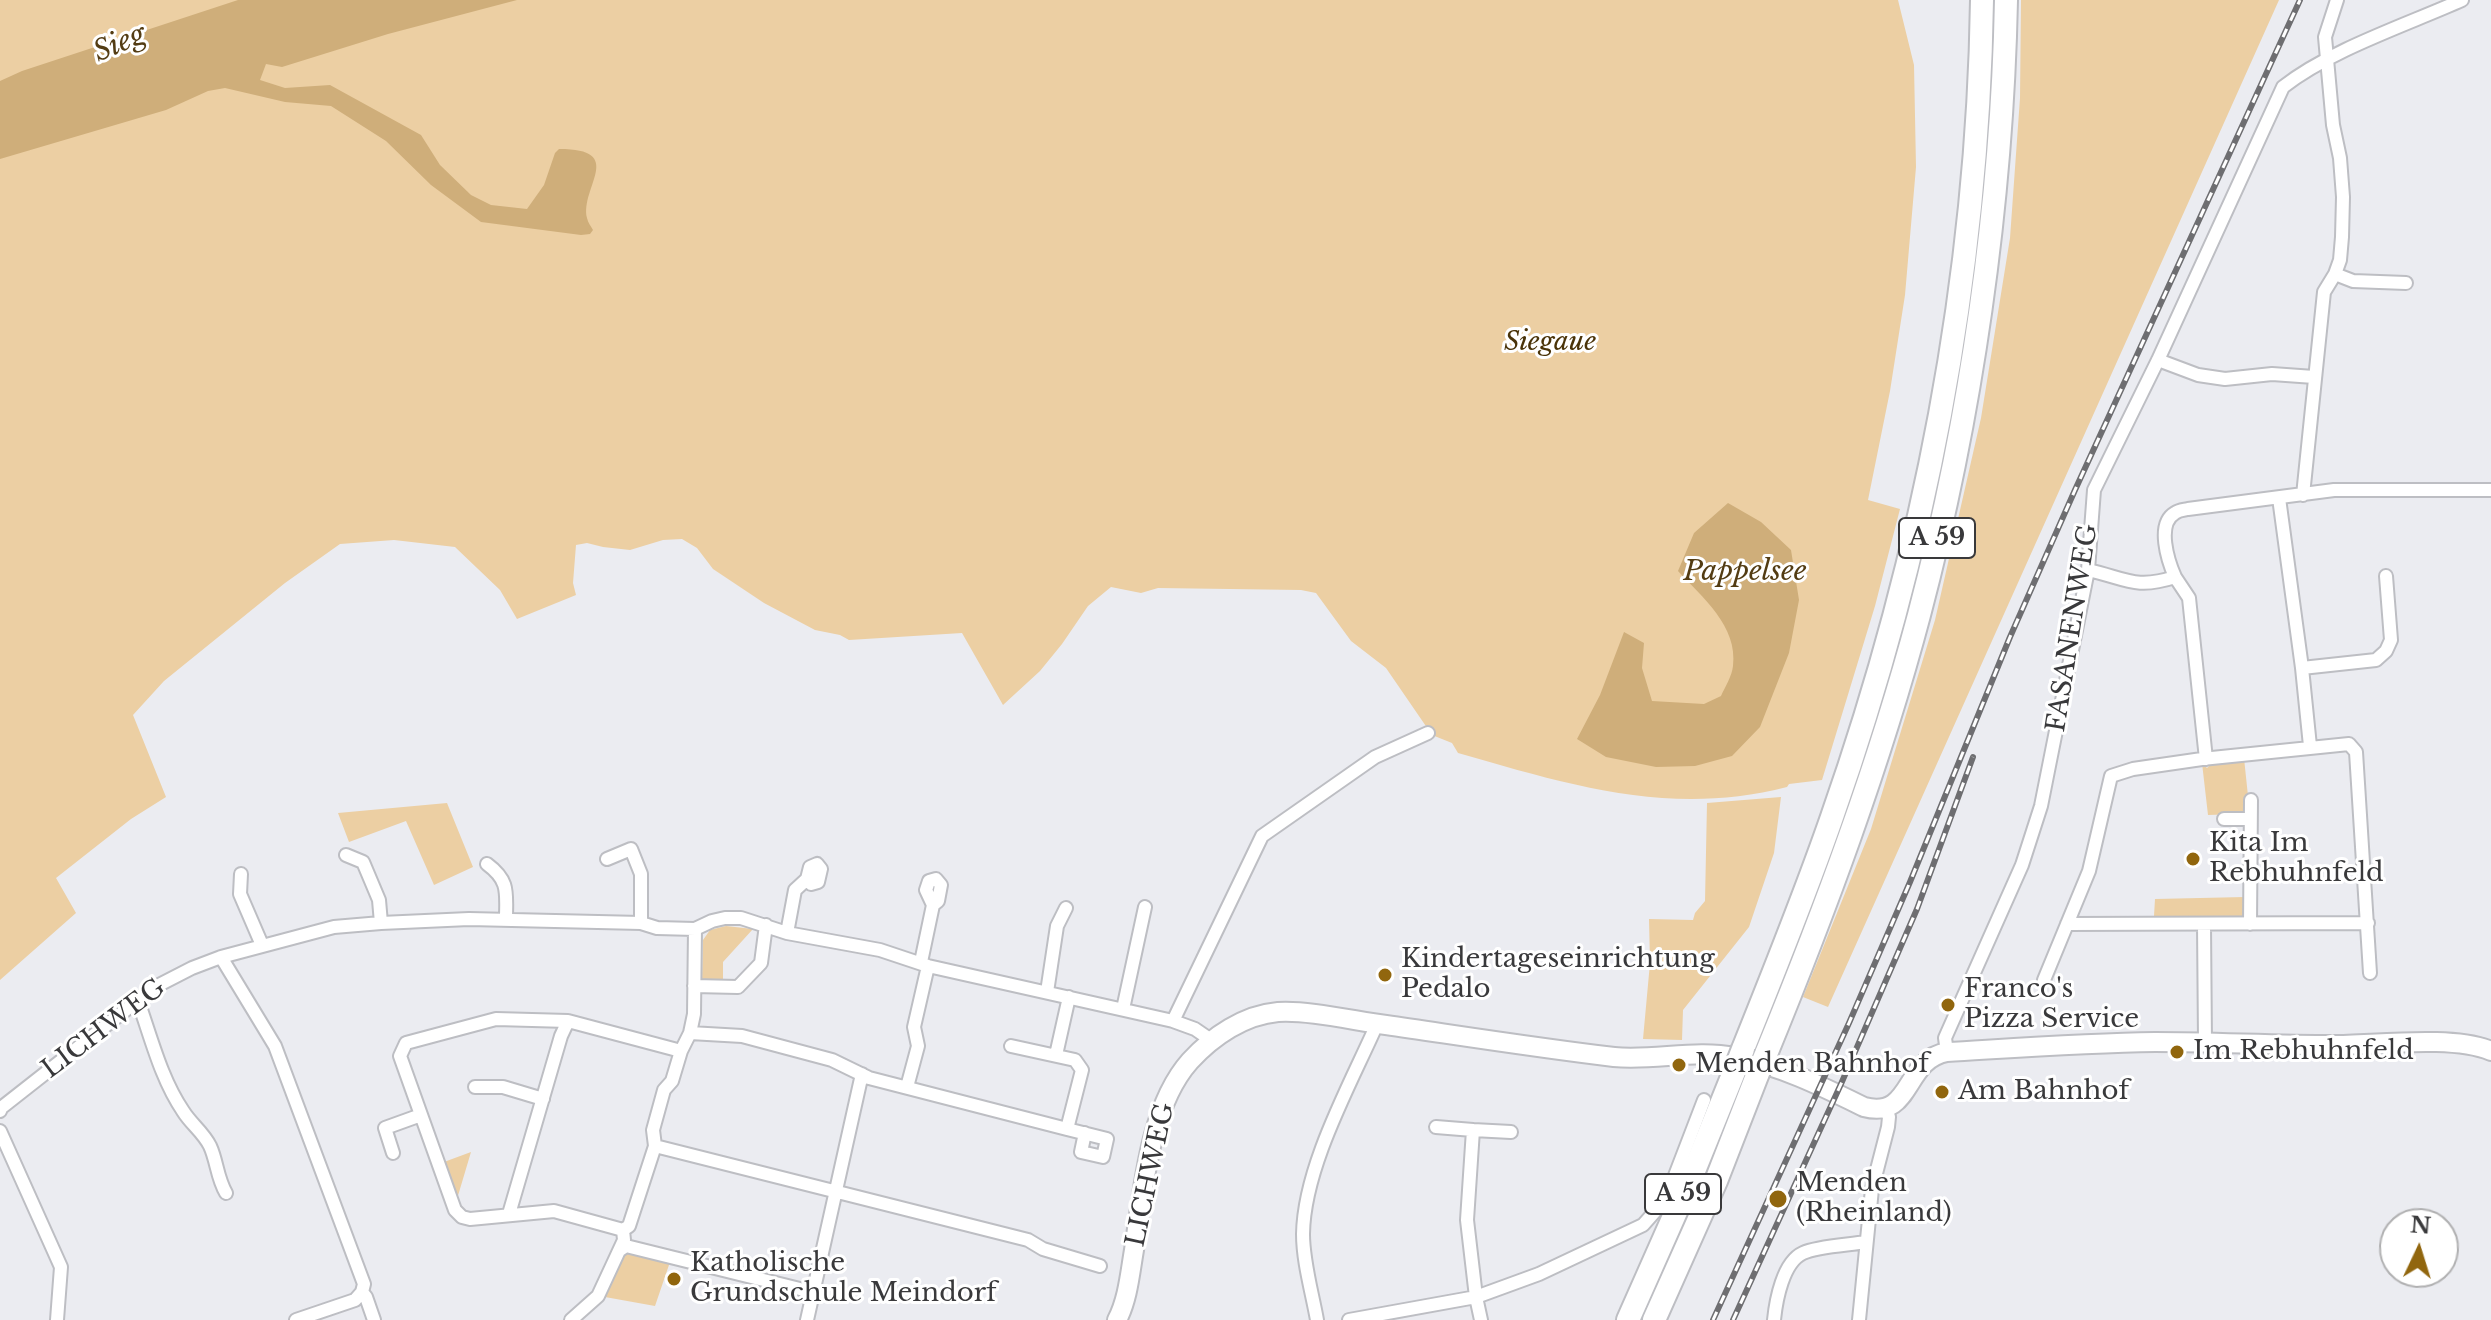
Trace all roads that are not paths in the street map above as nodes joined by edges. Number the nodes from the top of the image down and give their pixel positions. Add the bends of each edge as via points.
1 (1982, 0) edge
2 (2006, 0) edge
3 (2337, 0) edge
4 (2462, 0) edge
5 (2328, 59) junction
6 (2335, 274) junction
7 (2406, 283) dead end
8 (2158, 360) junction
9 (2314, 377) junction
10 (2491, 490) edge
11 (2303, 495) junction
12 (2279, 498) junction
13 (2088, 570) junction
14 (2386, 576) dead end
15 (2175, 577) junction
16 (2302, 668) junction
17 (1428, 733) dead end
18 (2310, 746) junction
19 (2206, 759) junction
20 (2251, 800) dead end
21 (2224, 819) dead end
22 (2250, 819) junction
23 (346, 855) dead end
24 (607, 859) dead end
25 (487, 864) dead end
26 (241, 874) dead end
27 (807, 879) dead end
28 (933, 905) dead end
29 (1145, 907) dead end
30 (1066, 908) dead end
31 (506, 919) junction
32 (381, 923) junction
33 (641, 923) junction
34 (2368, 923) junction
35 (2067, 924) junction
36 (2250, 924) junction
37 (766, 925) junction
38 (2204, 925) junction
39 (695, 929) junction
40 (787, 933) junction
41 (262, 945) junction
42 (221, 957) junction
43 (924, 964) junction
44 (2370, 973) dead end
45 (2044, 980) dead end
46 (694, 986) junction
47 (1047, 992) junction
48 (1069, 997) junction
49 (138, 1001) junction
50 (1123, 1009) junction
51 (568, 1021) junction
52 (1173, 1021) junction
53 (1377, 1024) junction
54 (690, 1033) junction
55 (1211, 1040) junction
56 (2205, 1042) junction
57 (1011, 1046) dead end
58 (681, 1051) junction
59 (2491, 1051) edge
60 (1947, 1052) junction
61 (1056, 1055) junction
62 (1751, 1061) junction
63 (862, 1074) junction
64 (475, 1087) dead end
65 (907, 1087) junction
66 (543, 1099) junction
67 (1704, 1100) dead end
68 (1885, 1108) junction
69 (0, 1111) edge
70 (421, 1115) junction
71 (1436, 1127) dead end
72 (1067, 1129) junction
73 (1473, 1130) junction
74 (0, 1131) edge
75 (1511, 1132) dead end
76 (1085, 1133) dead end
77 (655, 1146) junction
78 (393, 1153) dead end
79 (835, 1190) junction
80 (226, 1193) dead end
81 (509, 1214) junction
82 (623, 1230) junction
83 (1866, 1242) junction
84 (620, 1250) junction
85 (1100, 1266) dead end
86 (362, 1292) junction
87 (812, 1292) junction
88 (1476, 1297) junction
89 (57, 1320) edge
90 (296, 1320) edge
91 (374, 1320) edge
92 (571, 1320) edge
93 (807, 1320) edge
94 (1117, 1320) edge
95 (1317, 1320) edge
96 (1349, 1320) edge
97 (1481, 1320) edge
98 (1628, 1320) edge
99 (1654, 1320) edge
100 (1774, 1320) edge
101 (1859, 1320) edge

1 - 62 highway, A 59 via 1963,263 1922,503 1838,800
2 - 62 highway, A 59 via 2000,141 1979,314 1919,616 1817,929
3 - 5 street via 2325,37
4 - 5 street, FASANENWEG
5 - 6 street via 2343,197
5 - 8 street, FASANENWEG via 2283,87
6 - 7 street via 2353,281
6 - 9 street via 2324,292
8 - 9 street via 2225,379
8 - 13 street, FASANENWEG via 2094,490
9 - 11 street
10 - 11 street via 2334,490
11 - 12 street
12 - 15 street via 2175,513 2165,530
12 - 16 street
13 - 15 street via 2132,583
13 - 60 street, FASANENWEG via 2041,806 2022,865 1945,1038
14 - 16 street via 2391,640 2386,651 2376,660
15 - 19 street via 2189,598
16 - 18 street
17 - 52 street via 1375,757 1262,836
18 - 19 street
18 - 34 street via 2349,744 2356,752
19 - 35 street via 2111,776 2089,871
20 - 22 street
21 - 22 street
22 - 36 street
23 - 32 street via 363,862 379,900
24 - 33 street via 631,849 641,874
25 - 31 street via 506,887
26 - 41 street via 240,894
27 - 40 street via 795,890
28 - 43 street
29 - 50 street
30 - 47 street via 1057,926
31 - 32 street, LICHWEG
31 - 33 street, LICHWEG
32 - 41 street, LICHWEG via 334,927
33 - 39 street, LICHWEG
34 - 36 street
34 - 44 street
35 - 38 street
35 - 45 street
36 - 38 street
37 - 39 street, LICHWEG via 725,918
37 - 40 street, LICHWEG
37 - 46 street via 761,963 738,987
38 - 56 street
39 - 46 street
40 - 43 street, LICHWEG
41 - 42 street, LICHWEG
42 - 49 street, LICHWEG via 155,987
42 - 86 street via 275,1046 364,1284
43 - 47 street, LICHWEG
43 - 65 street via 914,1027 918,1046
46 - 54 street
47 - 48 street, LICHWEG
48 - 50 street, LICHWEG
48 - 61 street
49 - 69 street, LICHWEG
49 - 80 street via 170,1088 211,1147
50 - 52 street, LICHWEG
51 - 58 street
51 - 66 street
51 - 70 street via 496,1019 406,1043 400,1056
52 - 55 street, LICHWEG
53 - 55 main road via 1279,1012 1249,1018
53 - 68 main road via 1613,1057 1711,1054 1773,1066 1864,1107
53 - 95 street via 1327,1138 1307,1202 1303,1238
54 - 58 street
54 - 63 street via 742,1036 832,1060
55 - 94 main road, LICHWEG via 1181,1073 1162,1111 1129,1285
56 - 59 main road via 2446,1043
56 - 60 main road
57 - 61 street
58 - 77 street via 653,1130
60 - 68 main road via 1922,1063 1897,1102
61 - 72 street via 1075,1060 1082,1070
62 - 98 highway, A 59 via 1694,1171
62 - 99 highway, A 59 via 1716,1181
63 - 65 street
63 - 79 street
64 - 66 street via 503,1087
65 - 72 street
66 - 81 street
67 - 88 street via 1666,1199 1643,1225
68 - 83 street via 1888,1127 1872,1189
70 - 78 street via 385,1128
70 - 81 street via 455,1210 470,1219
71 - 73 street
72 - 76 street
73 - 75 street
73 - 88 street via 1467,1220
74 - 89 street via 61,1267
77 - 79 street
77 - 82 street via 629,1226
79 - 85 street via 1028,1240
79 - 87 street
81 - 82 street via 554,1211
82 - 84 street
83 - 100 street via 1810,1250 1795,1258 1776,1296
83 - 101 street
84 - 87 street via 626,1246
84 - 92 street via 598,1296
86 - 90 street via 355,1300
86 - 91 street
87 - 93 street
88 - 96 street
88 - 97 street

